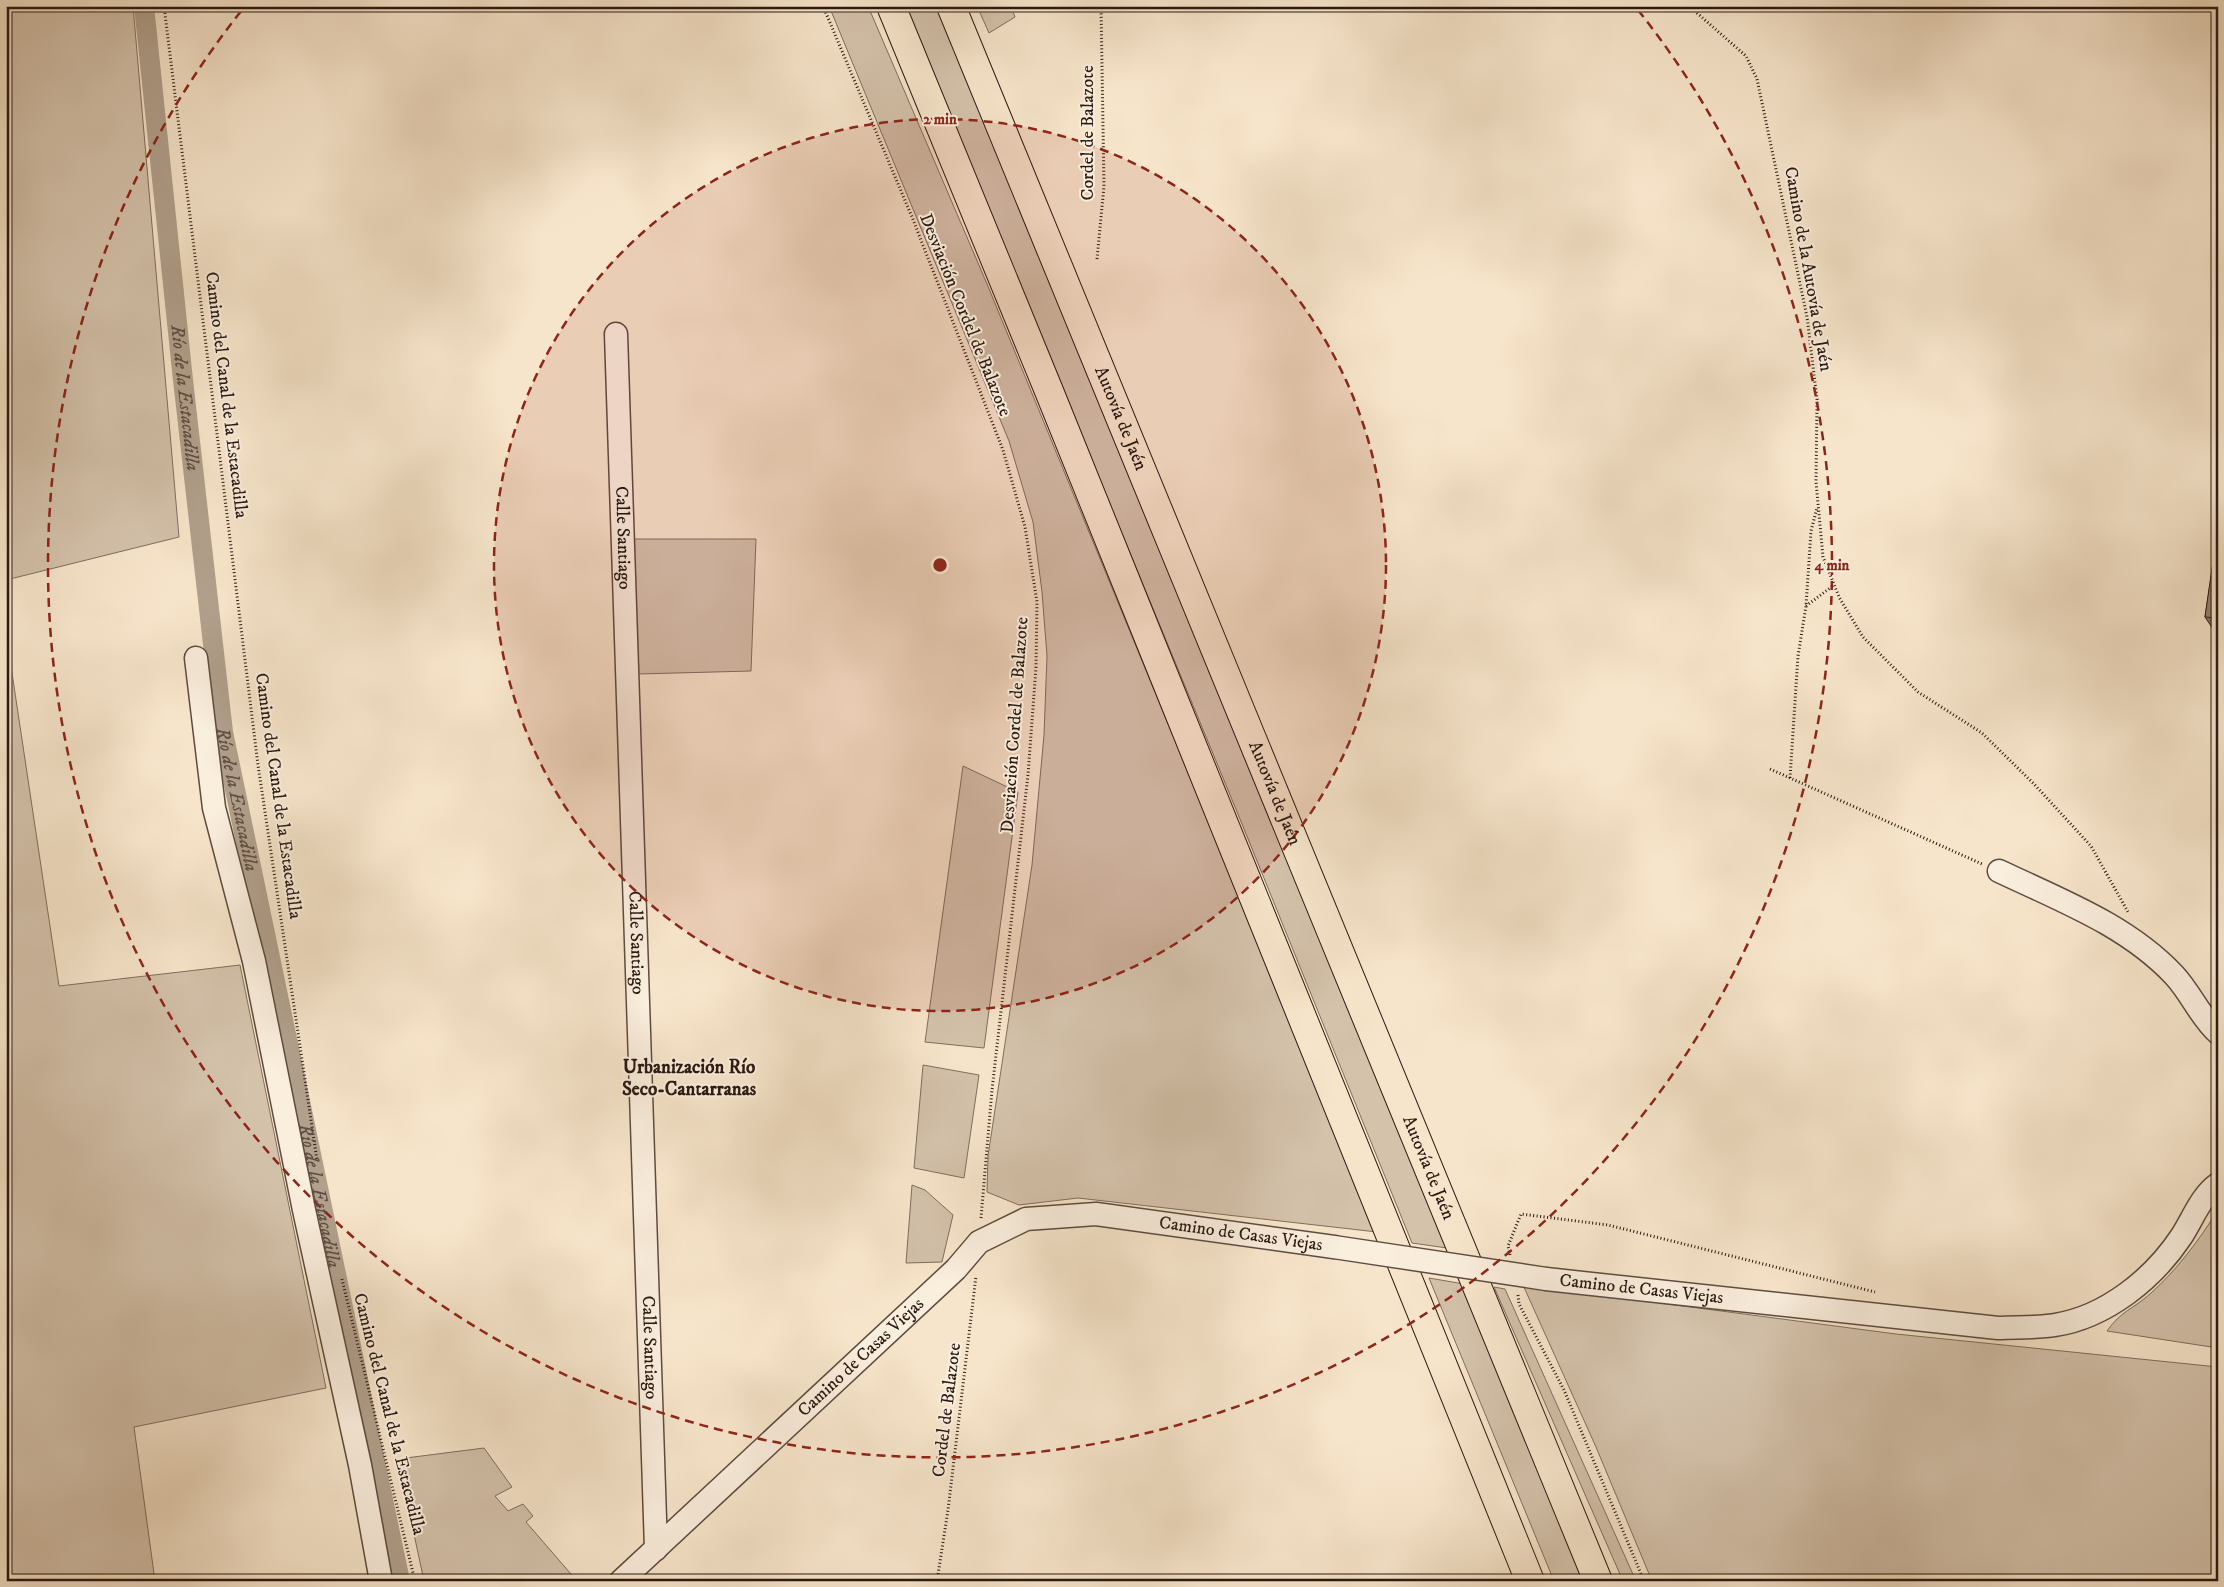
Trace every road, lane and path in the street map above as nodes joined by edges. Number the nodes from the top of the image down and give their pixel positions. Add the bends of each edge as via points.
1 (164, 6) edge
2 (823, 6) edge
3 (891, 6) edge
4 (951, 6) edge
5 (1101, 6) edge
6 (1689, 6) edge
7 (1096, 259) dead end
8 (616, 334) dead end
9 (1818, 504) junction
10 (1834, 585) junction
11 (1806, 606) junction
12 (196, 658) dead end
13 (1770, 769) dead end
14 (1790, 778) junction
15 (1998, 871) joint
16 (2130, 916) dead end
17 (2218, 1033) edge
18 (318, 1167) dead end
19 (2218, 1184) edge
20 (979, 1242) junction
21 (1510, 1256) dead end
22 (341, 1274) dead end
23 (1876, 1293) dead end
24 (1517, 1294) dead end
25 (656, 1549) junction
26 (381, 1581) edge
27 (415, 1581) edge
28 (621, 1581) edge
29 (937, 1581) edge
30 (1530, 1581) edge
31 (1598, 1581) edge
32 (1644, 1581) edge

1 - 18 path, Camino del Canal de la Estacadilla via 258,765
2 - 20 path, Desviación Cordel de Balazote via 912,217 1003,450 1026,527 1036,602 1036,667 1028,775 992,1090
3 - 30 highway
4 - 31 highway, Autovía de Jaén
5 - 7 path, Cordel de Balazote via 1104,186
6 - 9 path, Camino de la Autovía de Jaén via 1746,56 1758,79 1807,317 1816,399
8 - 25 street, Calle Santiago
9 - 10 path, Camino de la Autovía de Jaén via 1823,557
9 - 11 path via 1811,531
10 - 11 path
10 - 16 path, Camino de la Autovía de Jaén via 1863,637 1876,651 1918,692 1982,732 2090,846
11 - 14 path via 1798,656
12 - 26 street via 214,808 254,961 360,1465
13 - 14 path
14 - 15 path
15 - 17 street via 2108,923 2147,950 2175,976
19 - 20 street, Camino de Casas Viejas, bridge via 2209,1190 2160,1266 2127,1293 2089,1315 2056,1325 1998,1328 1546,1279 1096,1214 1026,1219
20 - 25 street, Camino de Casas Viejas via 956,1269
20 - 29 path, Cordel de Balazote via 950,1501
21 - 23 path via 1508,1246 1521,1214 1608,1225
22 - 27 path, Camino del Canal de la Estacadilla
24 - 32 path via 1519,1304 1564,1390
25 - 28 street, Camino de Casas Viejas

